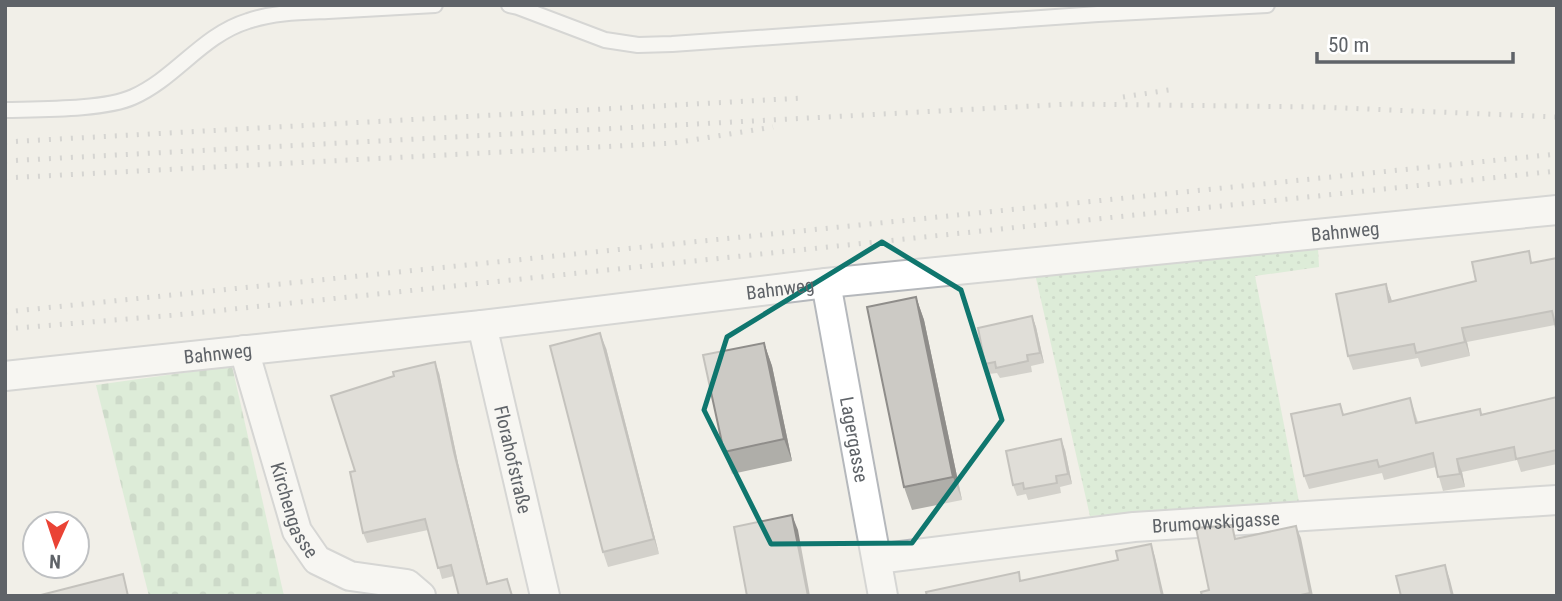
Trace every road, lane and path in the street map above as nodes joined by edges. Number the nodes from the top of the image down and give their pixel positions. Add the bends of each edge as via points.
1 (435, 5) edge
2 (509, 5) edge
3 (1266, 5) edge
4 (1098, 10) edge
5 (5, 110) edge
6 (1557, 211) edge
7 (826, 283) junction
8 (482, 325) junction
9 (244, 350) junction
10 (5, 376) edge
11 (1557, 500) edge
12 (877, 559) junction
13 (421, 596) edge
14 (545, 596) edge
15 (883, 596) edge

1 - 5 lane via 288,13 248,20 221,33 132,98
2 - 4 lane via 606,40 638,45
3 - 4 lane
6 - 7 street, Bahnweg
7 - 8 street, Bahnweg
7 - 12 street, Lagergasse
8 - 9 street, Bahnweg
8 - 14 street, Florahofstraße
9 - 10 street, Bahnweg
9 - 13 street, Kirchengasse via 297,531 317,560 350,576 407,584
11 - 12 street, Brumowskigasse via 1134,527
12 - 15 street, Lagergasse

